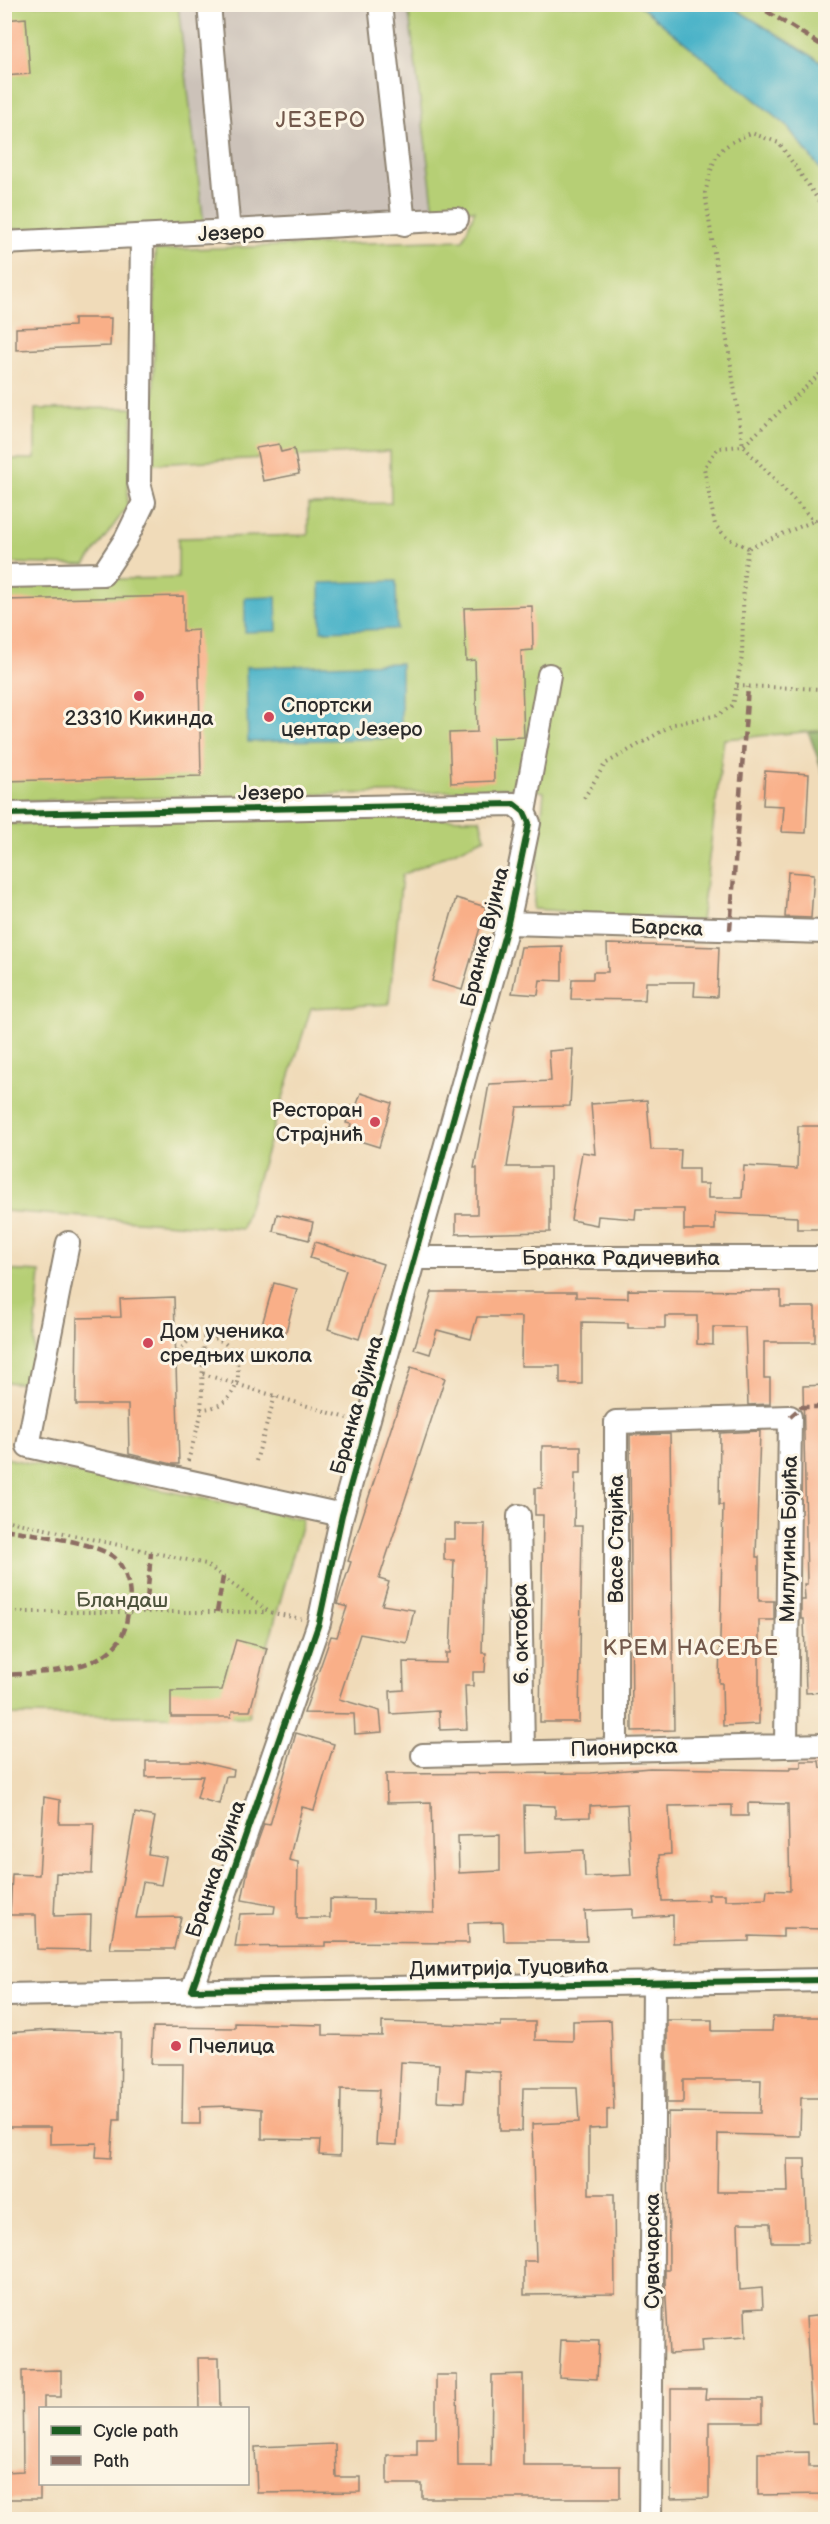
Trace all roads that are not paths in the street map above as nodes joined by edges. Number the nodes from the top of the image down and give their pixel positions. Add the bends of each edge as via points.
1 (209, 4) edge
2 (380, 4) edge
3 (457, 219) dead end
4 (404, 224) junction
5 (229, 233) junction
6 (142, 237) junction
7 (4, 243) edge
8 (4, 576) edge
9 (549, 675) dead end
10 (4, 814) edge
11 (527, 818) junction
12 (508, 923) junction
13 (825, 932) edge
14 (68, 1243) dead end
15 (416, 1258) junction
16 (825, 1258) edge
17 (707, 1417) joint
18 (342, 1515) junction
19 (519, 1516) dead end
20 (786, 1744) junction
21 (825, 1745) edge
22 (616, 1748) junction
23 (523, 1751) junction
24 (423, 1755) dead end
25 (825, 1980) edge
26 (654, 1983) junction
27 (192, 1990) junction
28 (4, 1995) edge
29 (650, 2520) edge

1 - 5 street
2 - 4 street
3 - 4 street, Језеро
4 - 5 street, Језеро
5 - 6 street, Језеро
6 - 7 street, Језеро
6 - 8 street via 140,483 144,502 103,574
9 - 11 street, Бранка Вујина
10 - 11 street, Језеро via 514,804
11 - 12 street, Бранка Вујина
12 - 13 street, Барска
12 - 15 street, Бранка Вујина
14 - 18 street via 28,1446
15 - 16 street, Бранка Радичевића
15 - 18 street, Бранка Вујина
17 - 20 street, Милутина Бојића via 790,1417
17 - 22 street, Васе Стајића via 616,1422
18 - 27 street, Бранка Вујина via 319,1623
19 - 23 street, 6. октобра
20 - 21 street, Пионирска
20 - 22 street, Пионирска
22 - 23 street, Пионирска
23 - 24 street, Пионирска
25 - 26 street, Димитрија Туцовића
26 - 27 street, Димитрија Туцовића
26 - 29 street, Сувачарска
27 - 28 street, Димитрија Туцовића

